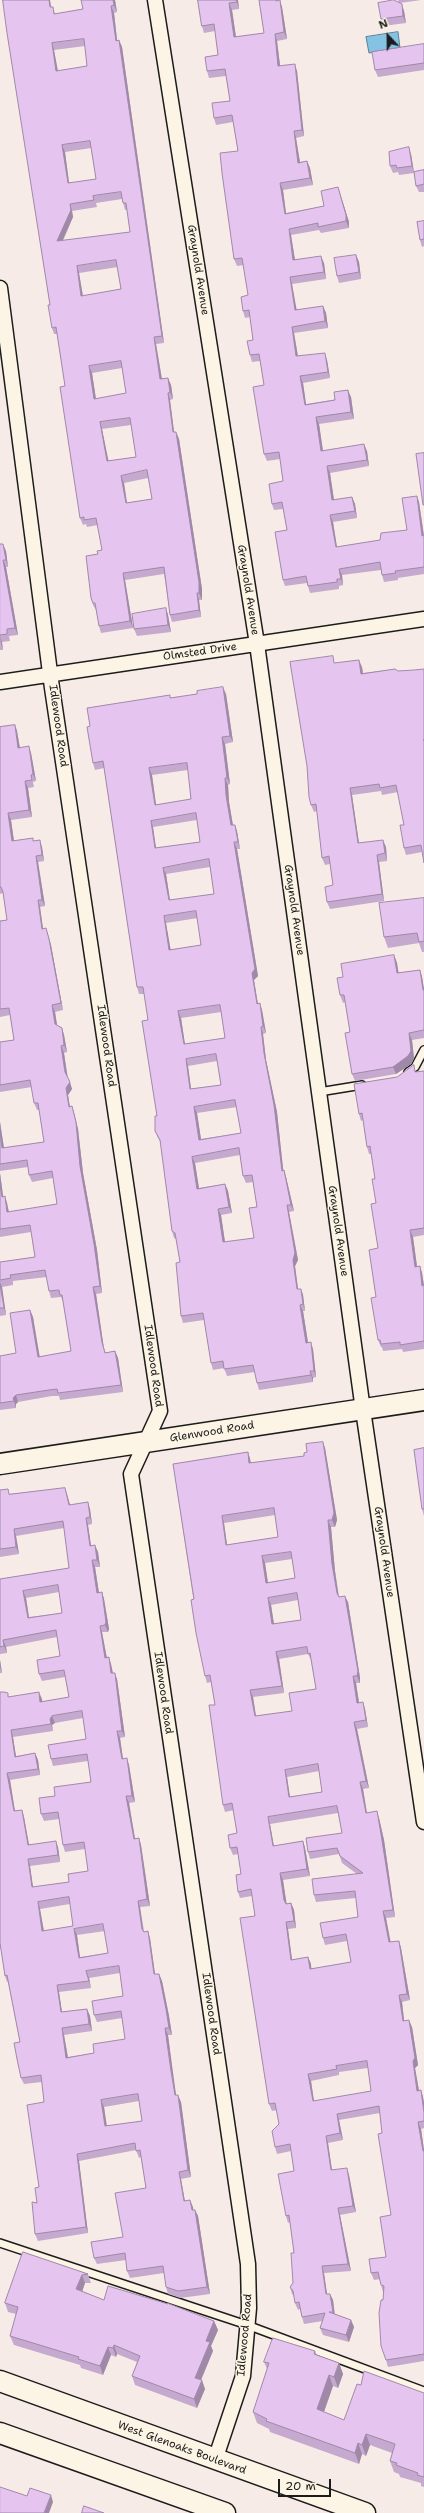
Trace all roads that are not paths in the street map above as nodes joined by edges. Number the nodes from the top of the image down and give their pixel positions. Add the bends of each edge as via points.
1 (155, 0) edge
2 (0, 288) edge
3 (424, 619) edge
4 (257, 644) junction
5 (50, 674) junction
6 (0, 682) edge
7 (424, 1050) edge
8 (398, 1079) edge
9 (371, 1084) edge
10 (319, 1092) junction
11 (424, 1400) edge
12 (363, 1410) junction
13 (146, 1442) junction
14 (0, 1464) edge
15 (424, 1822) edge
16 (0, 2243) edge
17 (247, 2325) junction
18 (0, 2381) edge
19 (424, 2391) edge
20 (0, 2433) edge
21 (214, 2460) junction
22 (196, 2508) edge
23 (225, 2513) edge
24 (366, 2513) edge

1 - 4 street, Graynold Avenue
2 - 5 street, Idlewood Road
3 - 4 street, Olmsted Drive
4 - 5 street, Olmsted Drive
4 - 10 street, Graynold Avenue
5 - 6 street, Olmsted Drive
5 - 13 street, Idlewood Road via 160,1411
7 - 8 lane via 416,1067
9 - 10 lane
10 - 12 street, Graynold Avenue
11 - 12 main road, Glenwood Road
12 - 13 main road, Glenwood Road
12 - 15 street, Graynold Avenue
13 - 14 main road, Glenwood Road
13 - 17 street, Idlewood Road via 131,1474 248,2264
16 - 17 lane
17 - 19 lane
17 - 21 street, Idlewood Road via 242,2376
18 - 21 main road, West Glenoaks Boulevard
20 - 22 main road
21 - 24 main road, West Glenoaks Boulevard
22 - 23 main road

